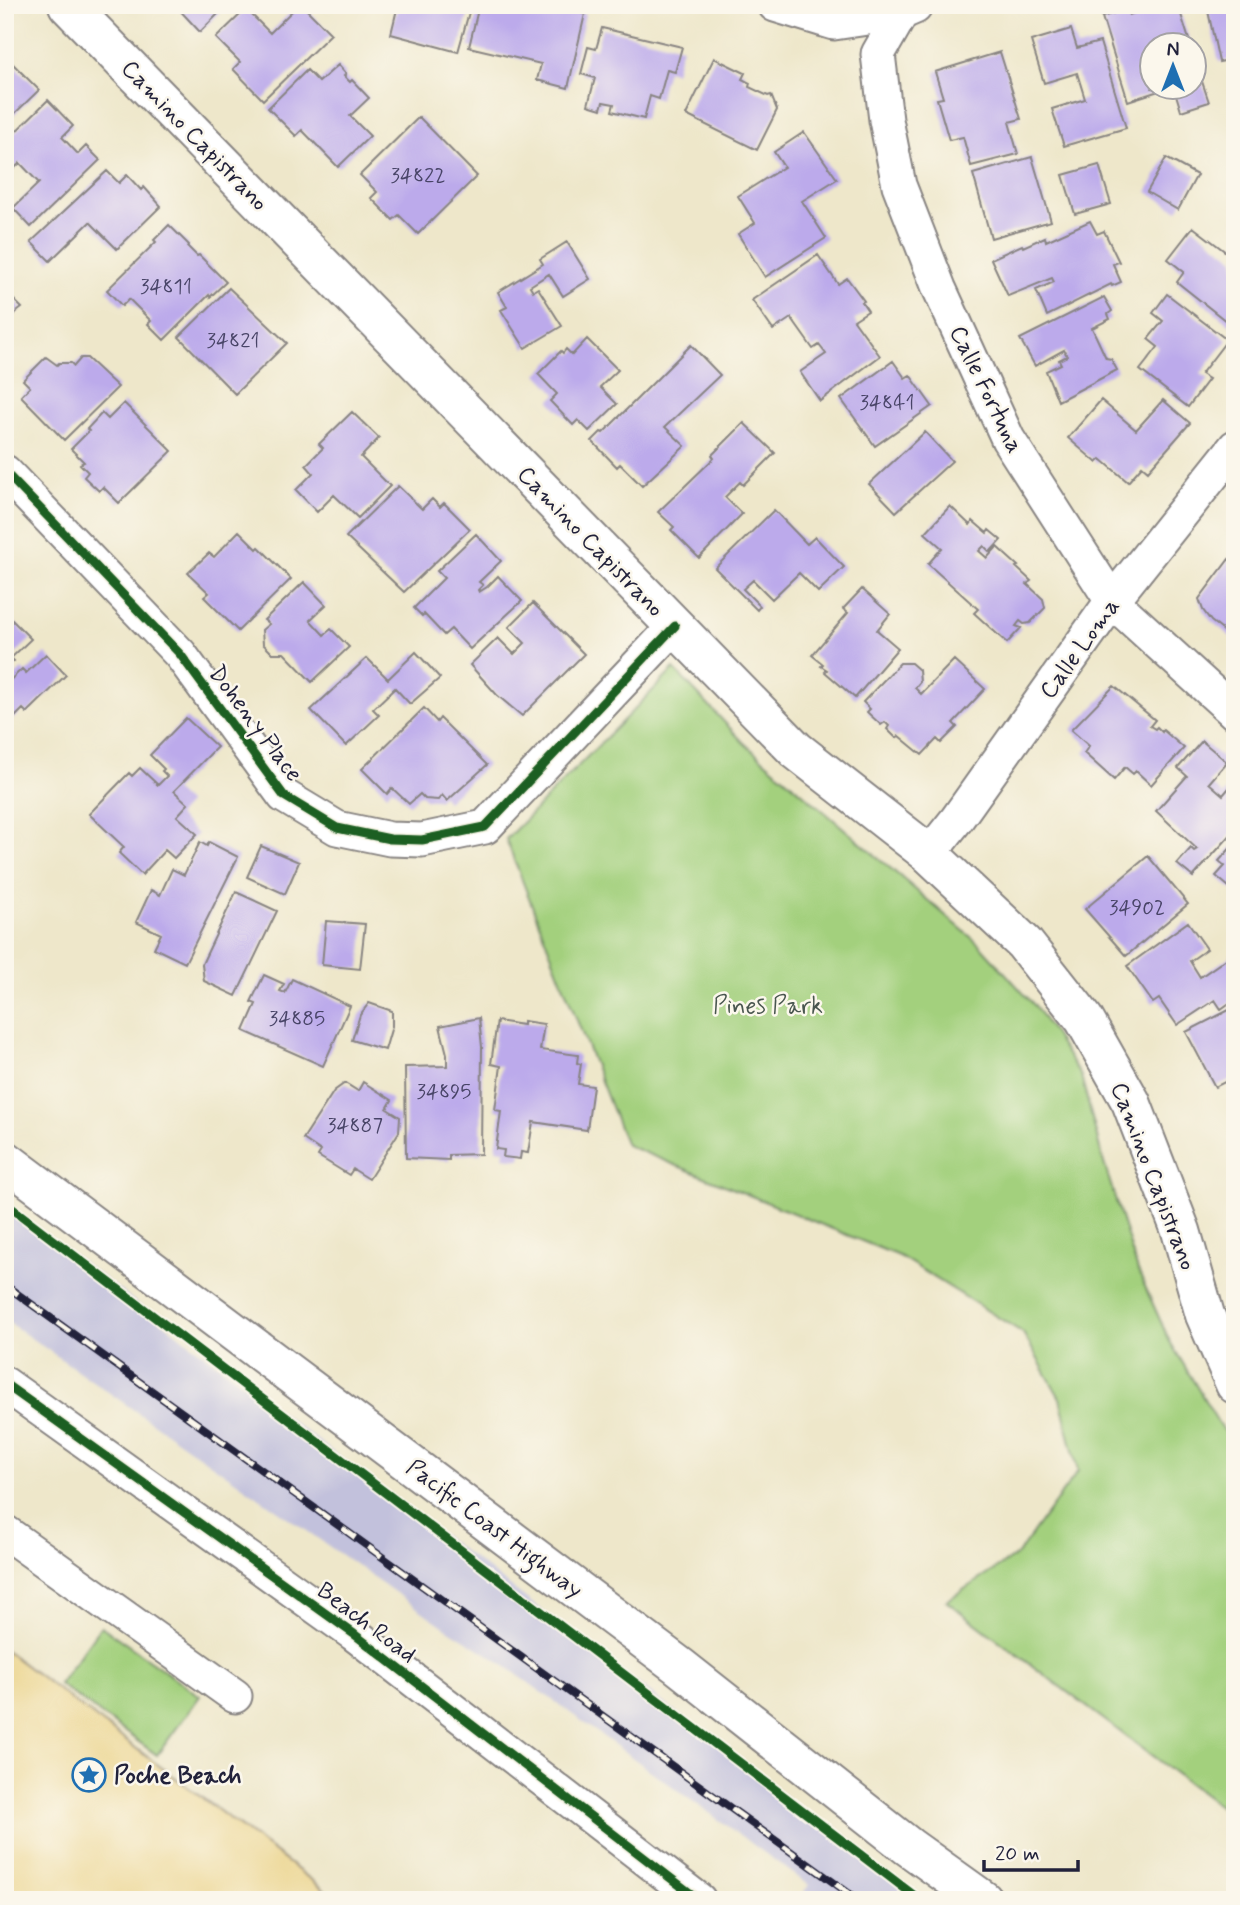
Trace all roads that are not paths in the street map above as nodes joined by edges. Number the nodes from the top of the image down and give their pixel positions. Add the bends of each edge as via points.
1 (68, 5) edge
2 (775, 5) edge
3 (909, 8) edge
4 (1235, 447) edge
5 (5, 472) edge
6 (1112, 601) junction
7 (675, 626) junction
8 (1235, 713) edge
9 (929, 853) junction
10 (5, 1160) edge
11 (5, 1384) edge
12 (1235, 1384) edge
13 (5, 1532) edge
14 (235, 1696) dead end
15 (699, 1900) edge
16 (983, 1900) edge

1 - 7 main road, Camino Capistrano
2 - 3 street via 834,23
3 - 6 street, Calle Fortuna via 878,54 899,185 1007,439
4 - 6 street, Calle Loma
5 - 7 street, Doheny Place via 180,654 284,796 337,828 422,840 485,827
6 - 8 street, Calle Fortuna
6 - 9 street, Calle Loma
7 - 9 main road, Camino Capistrano via 796,750
9 - 12 main road, Camino Capistrano via 1024,943 1084,1019 1125,1090 1181,1231 1205,1315
10 - 16 main road, Pacific Coast Highway
11 - 15 street, Beach Road via 354,1634
13 - 14 street

